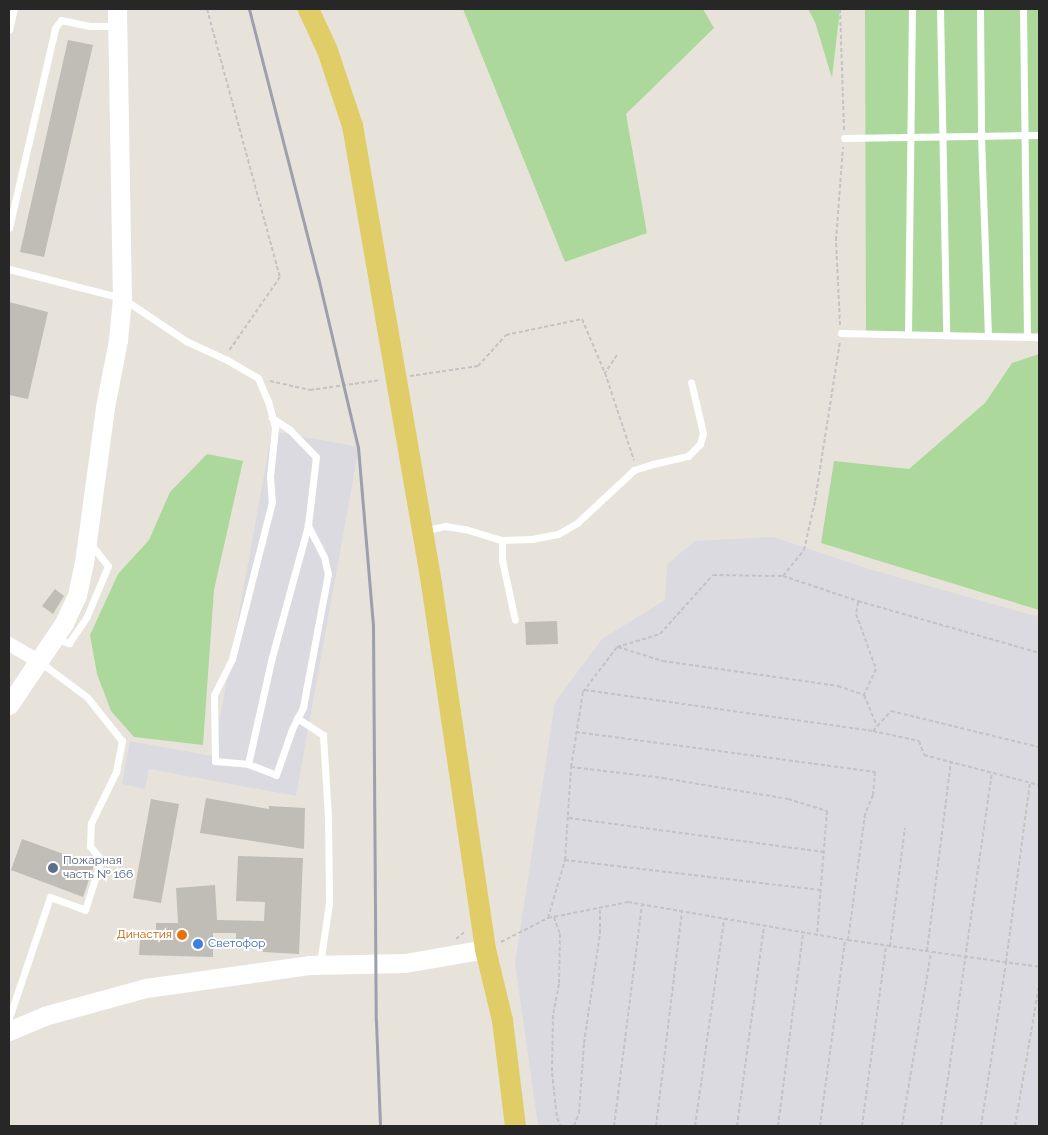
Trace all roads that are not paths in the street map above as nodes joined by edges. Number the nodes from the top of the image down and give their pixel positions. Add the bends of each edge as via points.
1 (14, 9) edge
2 (308, 9) edge
3 (912, 9) edge
4 (940, 9) edge
5 (980, 9) edge
6 (1023, 9) edge
7 (117, 18) edge
8 (9, 30) edge
9 (1025, 135) junction
10 (1039, 135) edge
11 (941, 136) junction
12 (980, 136) junction
13 (911, 137) junction
14 (844, 138) road end
15 (9, 228) edge
16 (9, 268) edge
17 (122, 298) junction
18 (841, 333) road end
19 (908, 334) junction
20 (946, 335) junction
21 (988, 336) junction
22 (1027, 337) junction
23 (1039, 337) edge
24 (691, 382) dead end
25 (272, 418) junction
26 (308, 525) junction
27 (423, 532) junction
28 (502, 540) junction
29 (515, 620) dead end
30 (9, 644) edge
31 (38, 661) junction
32 (9, 706) edge
33 (297, 718) junction
34 (248, 764) junction
35 (485, 949) junction
36 (320, 965) junction
37 (9, 1018) edge
38 (9, 1031) edge
39 (515, 1126) edge

1 - 8 lane
2 - 27 main road via 327,50 352,125
3 - 13 lane
4 - 11 lane
5 - 12 lane
6 - 9 lane
7 - 15 lane via 90,26 61,20 55,28
7 - 17 street
9 - 10 lane
9 - 12 lane
9 - 22 lane
11 - 12 lane
11 - 13 lane
11 - 20 lane
12 - 21 lane
13 - 14 lane
13 - 19 lane
16 - 17 lane
17 - 25 lane via 186,341 258,378
17 - 31 street via 77,595 64,623
18 - 19 lane
19 - 20 lane
20 - 21 lane
21 - 22 lane
22 - 23 lane
24 - 28 lane via 703,433 700,444 688,456 637,469 577,523 558,534
25 - 26 lane via 290,430 316,457
25 - 34 lane via 275,428 270,476 272,502 232,659 214,695 215,761
26 - 33 lane via 324,557 328,574 303,706
26 - 34 lane via 272,657
27 - 28 lane via 444,526
27 - 35 main road
28 - 29 lane via 502,560
30 - 31 street
31 - 32 street
31 - 37 lane via 87,697 122,741 116,772 91,823 90,846 101,860 84,910 50,897
33 - 34 lane via 276,775
33 - 36 lane via 323,735 329,903
35 - 36 street via 405,963
35 - 39 main road via 502,1020
36 - 38 street via 146,988 44,1016

